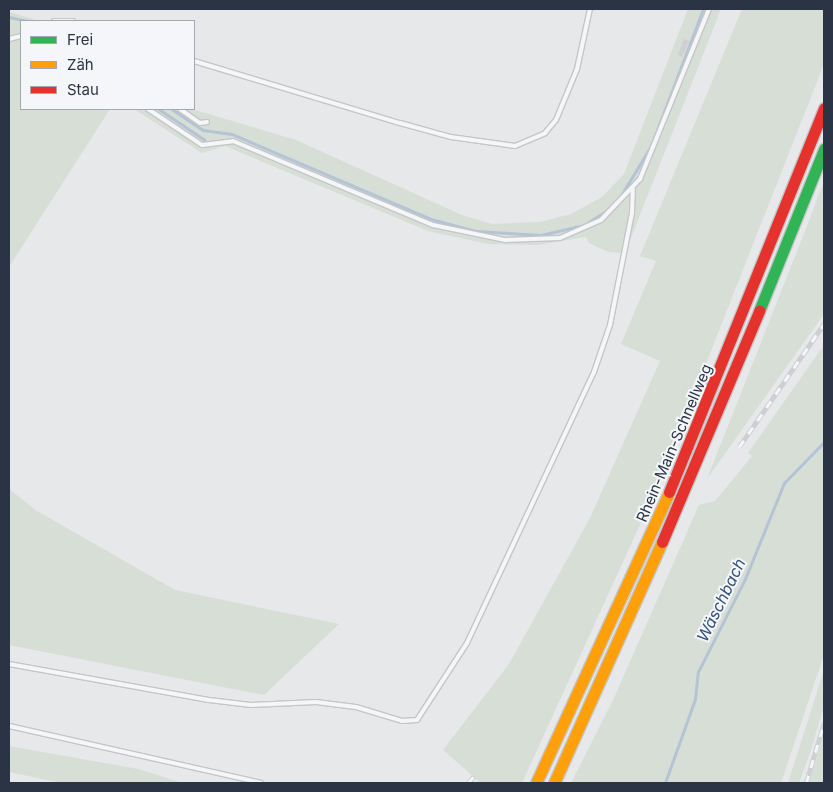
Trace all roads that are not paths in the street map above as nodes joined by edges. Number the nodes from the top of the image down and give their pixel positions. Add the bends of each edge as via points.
1 (590, 9) edge
2 (708, 9) edge
3 (9, 39) edge
4 (19, 40) edge
5 (195, 62) edge
6 (824, 108) edge
7 (150, 110) edge
8 (181, 110) edge
9 (206, 122) dead end
10 (824, 149) edge
11 (633, 189) junction
12 (9, 664) edge
13 (9, 726) edge
14 (261, 783) edge
15 (536, 783) edge
16 (554, 783) edge

1 - 5 lane via 585,42 556,120 545,133 515,146 408,125
2 - 11 lane via 652,156
3 - 4 lane
6 - 15 highway, Rhein-Main-Schnellweg via 690,447
7 - 11 lane via 202,145 232,141 397,212 480,236 538,240 571,235 601,220
8 - 9 lane via 200,123
10 - 16 highway, Rhein-Main-Schnellweg via 704,452
11 - 12 lane via 632,213 610,325 594,372 467,644 417,720 402,721 356,707 316,702 251,706
13 - 14 lane

